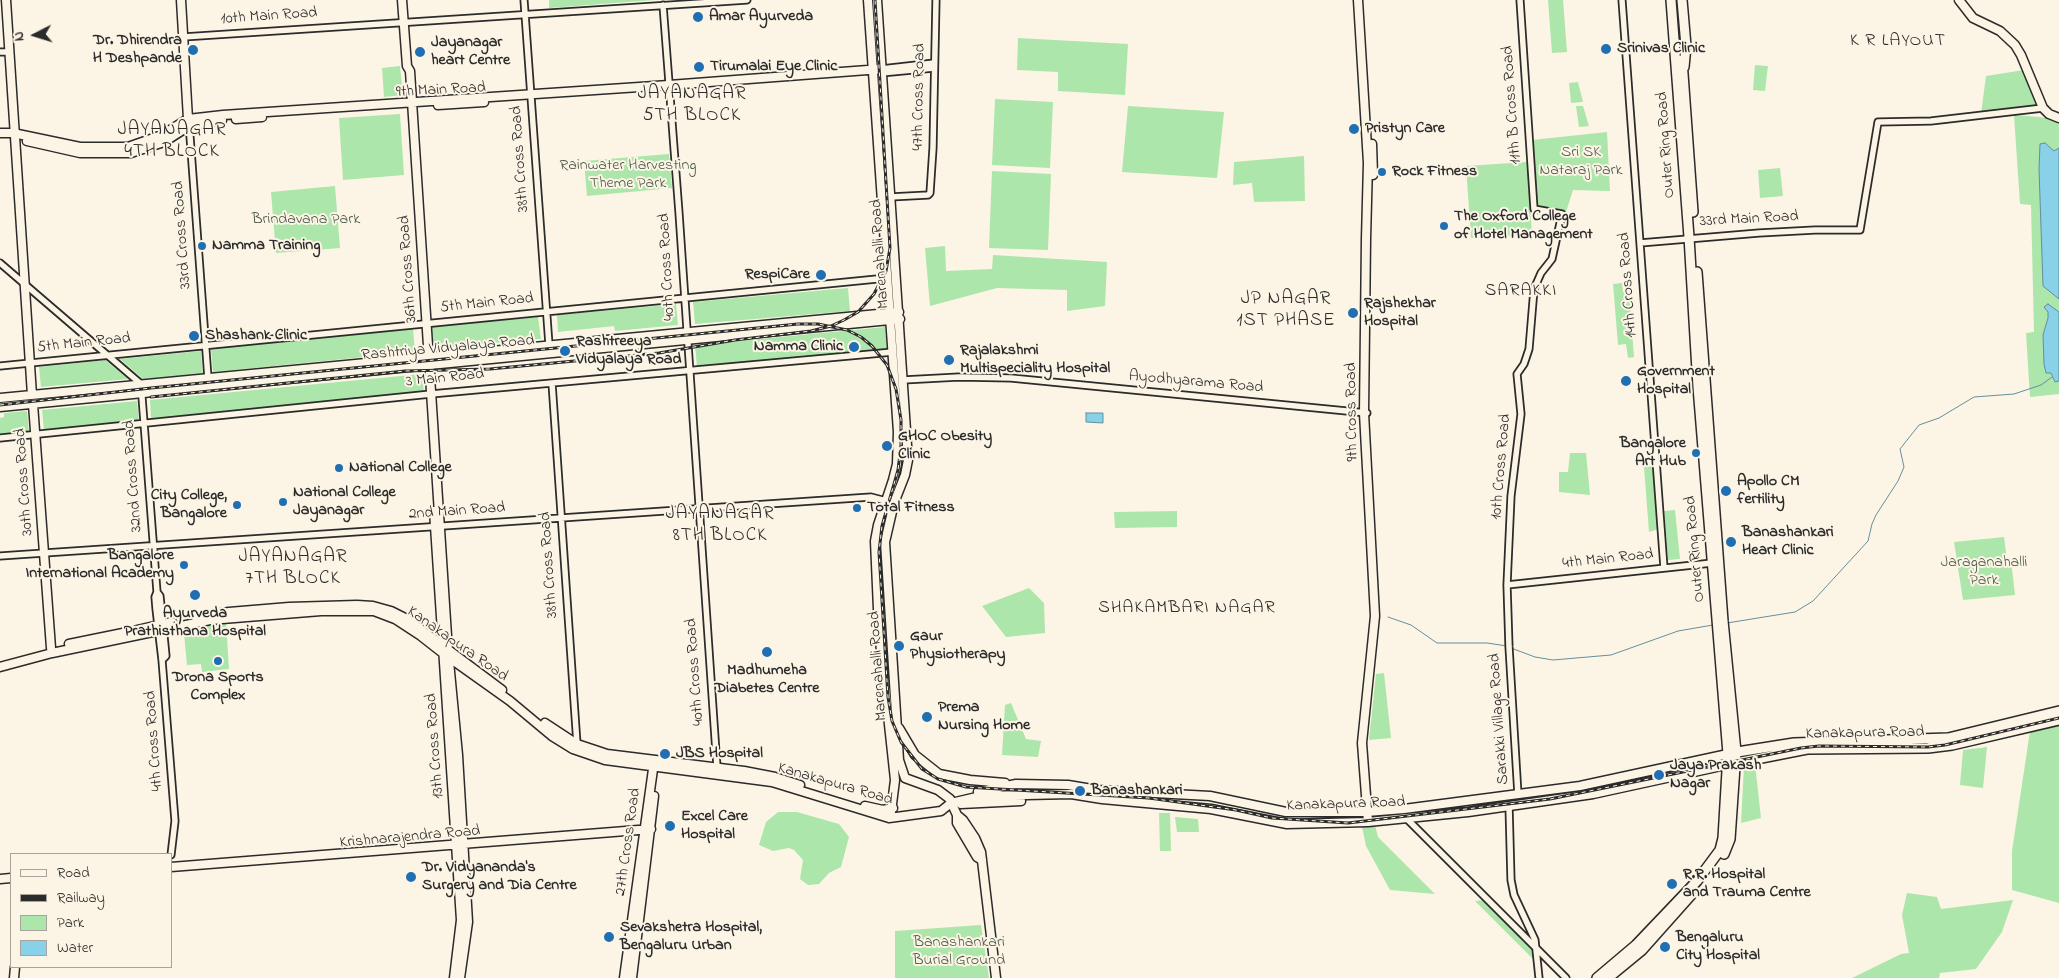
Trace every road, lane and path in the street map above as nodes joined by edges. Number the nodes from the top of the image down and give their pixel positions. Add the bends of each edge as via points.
1 (6, 0) edge
2 (181, 0) edge
3 (402, 0) edge
4 (524, 0) edge
5 (747, 0) edge
6 (868, 0) edge
7 (877, 0) edge
8 (936, 0) edge
9 (1358, 0) edge
10 (1363, 0) edge
11 (1520, 0) edge
12 (1622, 0) edge
13 (1667, 0) edge
14 (1671, 0) edge
15 (1677, 0) edge
16 (1682, 0) edge
17 (1959, 0) edge
18 (663, 6) junction
19 (525, 14) junction
20 (404, 22) junction
21 (183, 37) junction
22 (0, 52) edge
23 (9, 52) junction
24 (934, 65) junction
25 (1676, 67) junction
26 (877, 71) junction
27 (1683, 78) junction
28 (670, 87) junction
29 (531, 96) junction
30 (409, 104) junction
31 (2043, 108) junction
32 (2059, 118) edge
33 (189, 122) junction
34 (13, 133) junction
35 (0, 134) edge
36 (890, 197) junction
37 (1534, 208) joint
38 (1692, 237) junction
39 (1640, 243) junction
40 (0, 263) edge
41 (887, 278) junction
42 (24, 285) junction
43 (685, 298) junction
44 (546, 312) junction
45 (895, 315) junction
46 (424, 324) junction
47 (686, 336) junction
48 (550, 345) junction
49 (206, 346) junction
50 (893, 352) junction
51 (108, 356) junction
52 (426, 361) junction
53 (30, 363) junction
54 (0, 366) edge
55 (689, 370) junction
56 (208, 378) junction
57 (903, 380) junction
58 (552, 383) junction
59 (141, 389) junction
60 (429, 394) junction
61 (32, 395) junction
62 (0, 398) edge
63 (33, 404) junction
64 (0, 407) edge
65 (1366, 413) junction
66 (144, 424) junction
67 (35, 434) junction
68 (0, 438) edge
69 (890, 502) junction
70 (699, 508) junction
71 (561, 518) junction
72 (438, 527) junction
73 (153, 545) junction
74 (44, 553) junction
75 (0, 556) edge
76 (1712, 563) junction
77 (1664, 568) junction
78 (1507, 584) junction
79 (1720, 624) junction
80 (160, 627) junction
81 (1509, 641) joint
82 (51, 648) junction
83 (446, 653) junction
84 (0, 662) edge
85 (0, 667) edge
86 (2059, 711) edge
87 (2059, 720) edge
88 (897, 722) junction
89 (577, 744) junction
90 (1732, 753) junction
91 (1731, 764) junction
92 (654, 765) junction
93 (717, 767) junction
94 (898, 773) junction
95 (1016, 784) junction
96 (1518, 795) junction
97 (953, 801) junction
98 (1509, 806) junction
99 (893, 808) junction
100 (1370, 812) junction
101 (889, 818) junction
102 (1406, 818) junction
103 (1371, 822) junction
104 (648, 831) junction
105 (460, 846) junction
106 (171, 853) edge
107 (172, 867) edge
108 (172, 871) edge
109 (1538, 951) junction
110 (454, 978) edge
111 (460, 978) edge
112 (624, 978) edge
113 (632, 978) edge
114 (996, 978) edge
115 (1540, 978) edge
116 (1566, 978) edge
117 (1597, 978) edge
118 (1608, 978) edge

1 - 23 main road
2 - 21 main road, 33rd Cross Road
3 - 20 main road, 36th Cross Road
4 - 19 street, 38th Cross Road
5 - 18 street, 10th Main Road
6 - 26 main road, Marenahalli Road
7 - 26 main road, Marenahalli Road
8 - 24 street, 47th Cross Road
9 - 65 main road, 9th Cross Road via 1368,163
10 - 65 main road, 9th Cross Road via 1374,163 1369,236
11 - 37 street, 11th B Cross Road
12 - 39 street, 14th Cross Road
13 - 25 highway
14 - 25 highway
15 - 27 highway
16 - 27 highway via 1686,46
17 - 31 main road via 1973,18 2000,31 2015,45
18 - 19 street, 10th Main Road
18 - 28 street, 40th Cross Road
19 - 20 street, 10th Main Road
19 - 29 street, 38th Cross Road
20 - 21 street, 10th Main Road
20 - 30 main road, 36th Cross Road via 410,71
21 - 33 main road, 33rd Cross Road
22 - 23 street
23 - 34 main road
24 - 26 street
24 - 36 street, 47th Cross Road via 933,148 928,195
25 - 38 highway, Outer Ring Road
26 - 28 main road, 9th Main Road
26 - 36 main road, Marenahalli Road
26 - 41 main road, Marenahalli Road
27 - 38 highway, Outer Ring Road
28 - 29 main road, 9th Main Road
28 - 43 street, 40th Cross Road
29 - 30 main road, 9th Main Road
29 - 44 street, 38th Cross Road
30 - 33 main road, 9th Main Road via 252,112
30 - 46 main road, 36th Cross Road
31 - 32 main road
31 - 38 street, 33rd Main Road via 1931,121 1878,122 1860,230
33 - 34 main road, 9th Main Road via 128,148 80,147
33 - 49 street, 33rd Cross Road
34 - 35 main road, 9th Main Road
34 - 42 main road
36 - 45 main road, Marenahalli Road
37 - 78 street, 10th Cross Road via 1562,214 1552,259 1534,289 1529,349 1517,374 1521,414 1511,496
38 - 39 street, 33rd Main Road
38 - 76 highway, Outer Ring Road via 1698,386
38 - 79 highway, Outer Ring Road
39 - 77 street, 14th Cross Road
40 - 42 street
41 - 43 street, 5th Main Road
41 - 45 main road, Marenahalli Road
42 - 51 street
42 - 53 main road
43 - 44 street, 5th Main Road
43 - 47 street, 40th Cross Road
44 - 46 street, 5th Main Road
44 - 48 street, 38th Cross Road
45 - 47 main road, Rashtriya Vidyalaya Road
45 - 50 main road, Marenahalli Road
45 - 57 main road, Marenahalli Road
46 - 49 street, 5th Main Road
46 - 52 main road, 36th Cross Road
47 - 48 main road, Rashtriya Vidyalaya Road
47 - 52 main road, Rashtriya Vidyalaya Road via 626,347
47 - 55 street, 40th Cross Road
48 - 52 main road, Rashtriya Vidyalaya Road
49 - 51 street, 5th Main Road
49 - 56 street, 33rd Cross Road
50 - 55 street, 3 Main Road
50 - 69 main road, Marenahalli Road via 898,432 897,464
51 - 53 street, 5th Main Road
51 - 59 street
52 - 56 main road, Rashtriya Vidyalaya Road
52 - 59 main road, Rashtriya Vidyalaya Road
52 - 60 main road, 36th Cross Road
53 - 54 street, 5th Main Road
53 - 61 main road
55 - 58 street, 3 Main Road
55 - 70 street, 40th Cross Road
56 - 59 main road, Rashtriya Vidyalaya Road
57 - 65 street, Ayodhyarama Road via 1011,378
57 - 69 main road, Marenahalli Road via 908,460 905,475
58 - 60 street, 3 Main Road
58 - 71 street, 38th Cross Road
59 - 61 main road, Rashtriya Vidyalaya Road
59 - 63 main road, Rashtriya Vidyalaya Road
59 - 66 street, 32nd Cross Road
60 - 66 street, 3 Main Road
60 - 72 main road, 36th Cross Road
61 - 62 main road, Rashtriya Vidyalaya Road
63 - 64 main road, Rashtriya Vidyalaya Road
63 - 67 main road, 30th Cross Road
65 - 100 main road, 9th Cross Road via 1375,616 1362,743
66 - 67 street, 3 Main Road
66 - 73 street, 32nd Cross Road
67 - 68 street, 3 Main Road
67 - 74 main road, 30th Cross Road
69 - 70 street, 2nd Main Road via 871,497
69 - 88 main road, Marenahalli Road via 885,556
69 - 94 main road, Marenahalli Road via 878,525 875,541 879,632
70 - 71 street, 2nd Main Road
70 - 93 street, 40th Cross Road
71 - 72 street, 2nd Main Road
71 - 89 street, 38th Cross Road
72 - 73 street, 2nd Main Road
72 - 83 main road, 36th Cross Road
73 - 74 street, 2nd Main Road
73 - 80 street, 32nd Cross Road
74 - 75 street, 2nd Main Road
74 - 82 main road, 30th Cross Road
76 - 77 street, 4th Main Road
76 - 79 highway, Outer Ring Road
77 - 78 street, 4th Main Road
78 - 81 street, 10th Cross Road
79 - 90 highway, Outer Ring Road
80 - 82 main road, Kanakapura Road
80 - 83 main road, Kanakapura Road via 229,612 365,605 386,609 407,619
80 - 85 main road, Kanakapura Road
80 - 106 street, 4th Cross Road via 166,656 162,660 175,821
81 - 96 street, Sarakki Village Road
82 - 84 main road, Kanakapura Road
83 - 89 main road, Kanakapura Road via 483,675 555,731
83 - 92 main road, Kanakapura Road via 573,749 605,760
83 - 105 main road, 13th Cross Road
86 - 90 highway, Kanakapura Road via 1948,738 1810,742
87 - 91 highway, Kanakapura Road via 1952,745 1807,749
88 - 94 main road, Marenahalli Road
88 - 95 main road via 915,755 939,774
89 - 92 main road, Kanakapura Road
90 - 91 highway, Outer Ring Road
90 - 96 main road, Kanakapura Road via 1591,784
91 - 98 main road, Kanakapura Road via 1593,794
91 - 117 highway, Outer Ring Road via 1720,850 1697,881 1636,945
91 - 118 highway, Outer Ring Road via 1730,839 1725,852 1655,936
92 - 93 main road, Kanakapura Road
92 - 101 main road, Kanakapura Road via 772,782
92 - 104 main road, 27th Cross Road
93 - 99 main road, Kanakapura Road via 775,777 872,808
94 - 97 main road via 938,790
94 - 99 main road, Marenahalli Road
95 - 97 main road, Kanakapura Road
95 - 100 main road, Kanakapura Road via 1210,796 1286,812
96 - 100 main road, Kanakapura Road
97 - 101 main road, Kanakapura Road via 941,811
97 - 103 main road, Kanakapura Road via 1071,794 1211,809 1287,824
97 - 114 main road via 957,822 977,857 982,860
98 - 102 main road, Kanakapura Road
98 - 109 street via 1514,895
99 - 101 main road, Marenahalli Road
100 - 103 main road, 9th Cross Road
102 - 103 main road, Kanakapura Road
102 - 109 street
104 - 105 main road, Krishnarajendra Road
104 - 105 main road, Krishnarajendra Road
104 - 112 main road, 27th Cross Road
104 - 113 main road, 27th Cross Road
105 - 107 main road
105 - 108 main road, Krishnarajendra Road
105 - 110 main road via 461,920
105 - 111 main road via 468,922
109 - 115 street
109 - 116 street

